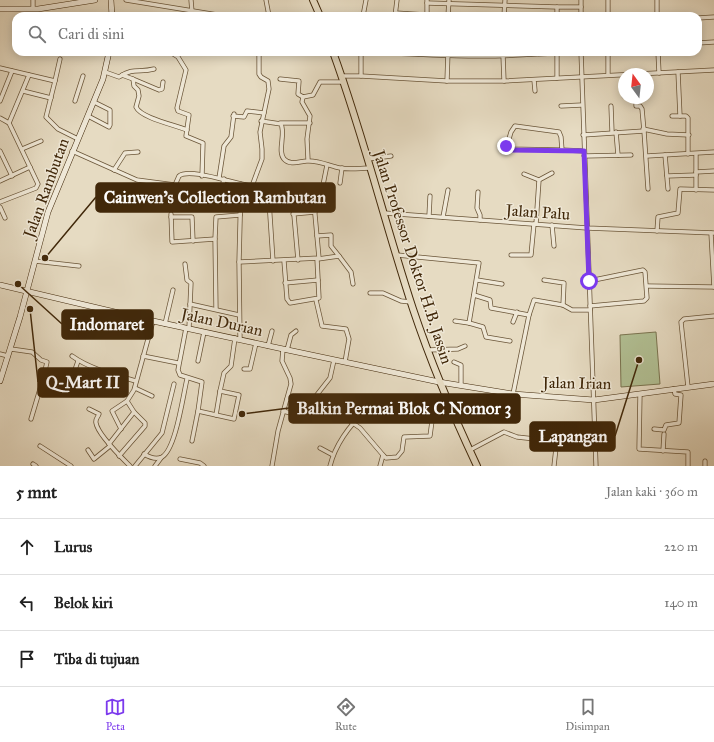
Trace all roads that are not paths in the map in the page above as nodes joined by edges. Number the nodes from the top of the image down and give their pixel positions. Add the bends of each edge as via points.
1 (33, 0) edge
2 (95, 0) edge
3 (111, 0) edge
4 (126, 0) edge
5 (191, 0) edge
6 (266, 0) edge
7 (314, 0) edge
8 (366, 0) edge
9 (397, 0) edge
10 (505, 0) edge
11 (526, 0) edge
12 (581, 0) edge
13 (608, 0) edge
14 (656, 0) edge
15 (427, 1) edge
16 (449, 2) edge
17 (482, 2) edge
18 (505, 5) junction
19 (526, 6) junction
20 (581, 6) junction
21 (557, 7) junction
22 (0, 9) edge
23 (33, 9) junction
24 (112, 12) edge
25 (192, 12) joint
26 (268, 12) edge
27 (318, 12) edge
28 (364, 12) edge
29 (396, 12) edge
30 (427, 12) edge
31 (448, 12) edge
32 (504, 12) edge
33 (557, 12) edge
34 (581, 12) edge
35 (608, 12) edge
36 (657, 12) edge
37 (714, 17) edge
38 (702, 18) edge
39 (714, 42) edge
40 (702, 43) edge
41 (108, 56) edge
42 (176, 56) edge
43 (259, 56) edge
44 (334, 56) edge
45 (361, 56) edge
46 (441, 56) edge
47 (476, 56) edge
48 (503, 56) edge
49 (557, 56) edge
50 (581, 56) edge
51 (608, 56) edge
52 (658, 56) edge
53 (448, 57) junction
54 (468, 57) joint
55 (60, 59) dead end
56 (0, 68) edge
57 (154, 69) dead end
58 (714, 70) edge
59 (12, 71) junction
60 (105, 72) junction
61 (678, 72) junction
62 (654, 73) edge
63 (659, 73) junction
64 (608, 74) junction
65 (618, 74) edge
66 (29, 75) junction
67 (122, 75) junction
68 (83, 76) dead end
69 (361, 76) junction
70 (581, 77) junction
71 (557, 78) junction
72 (133, 79) junction
73 (280, 79) dead end
74 (343, 79) junction
75 (534, 80) junction
76 (55, 81) junction
77 (446, 81) junction
78 (163, 82) dead end
79 (504, 82) junction
80 (23, 91) junction
81 (535, 91) dead end
82 (303, 97) junction
83 (51, 98) junction
84 (0, 101) edge
85 (75, 101) dead end
86 (94, 102) junction
87 (636, 104) edge
88 (582, 105) junction
89 (560, 106) dead end
90 (611, 106) dead end
91 (264, 113) junction
92 (88, 116) junction
93 (672, 116) dead end
94 (680, 116) junction
95 (0, 118) edge
96 (261, 121) junction
97 (8, 123) junction
98 (280, 123) junction
99 (310, 123) junction
100 (187, 130) junction
101 (643, 130) junction
102 (614, 132) junction
103 (583, 135) junction
104 (689, 135) junction
105 (78, 139) junction
106 (41, 141) dead end
107 (22, 149) junction
108 (562, 150) junction
109 (0, 151) edge
110 (72, 151) junction
111 (584, 151) junction
112 (138, 152) dead end
113 (714, 152) edge
114 (688, 154) junction
115 (696, 154) junction
116 (618, 155) junction
117 (631, 155) dead end
118 (665, 155) junction
119 (391, 156) dead end
120 (584, 156) junction
121 (646, 156) junction
122 (2, 158) edge
123 (368, 159) junction
124 (308, 160) junction
125 (326, 165) junction
126 (30, 167) junction
127 (342, 168) junction
128 (371, 168) junction
129 (114, 170) junction
130 (714, 171) edge
131 (552, 173) dead end
132 (524, 174) dead end
133 (696, 174) junction
134 (12, 176) junction
135 (202, 176) junction
136 (666, 176) junction
137 (219, 178) junction
138 (224, 179) junction
139 (538, 180) junction
140 (0, 181) edge
141 (340, 183) dead end
142 (241, 184) junction
143 (176, 186) junction
144 (668, 188) dead end
145 (648, 189) dead end
146 (202, 190) dead end
147 (448, 190) dead end
148 (696, 190) junction
149 (714, 190) edge
150 (478, 192) dead end
151 (292, 193) dead end
152 (220, 196) dead end
153 (430, 196) dead end
154 (268, 201) dead end
155 (0, 202) edge
156 (0, 207) edge
157 (177, 209) dead end
158 (315, 212) junction
159 (384, 213) junction
160 (293, 214) junction
161 (240, 216) junction
162 (429, 216) junction
163 (443, 217) junction
164 (5, 218) dead end
165 (480, 220) junction
166 (535, 224) junction
167 (552, 225) junction
168 (587, 228) junction
169 (657, 231) junction
170 (713, 233) edge
171 (317, 236) junction
172 (215, 239) junction
173 (193, 241) junction
174 (554, 246) dead end
175 (397, 255) junction
176 (511, 255) dead end
177 (339, 256) junction
178 (317, 259) junction
179 (298, 260) junction
180 (35, 261) junction
181 (273, 261) junction
182 (284, 261) junction
183 (239, 262) junction
184 (185, 264) dead end
185 (79, 266) dead end
186 (318, 280) junction
187 (477, 280) junction
188 (544, 280) dead end
189 (589, 281) junction
190 (285, 283) junction
191 (352, 284) dead end
192 (502, 284) dead end
193 (0, 285) edge
194 (647, 286) junction
195 (173, 290) dead end
196 (28, 292) junction
197 (370, 293) dead end
198 (474, 296) junction
199 (316, 300) junction
200 (411, 302) junction
201 (190, 304) junction
202 (563, 305) junction
203 (590, 308) junction
204 (216, 309) junction
205 (516, 312) junction
206 (239, 315) junction
207 (529, 315) junction
208 (714, 316) edge
209 (154, 321) junction
210 (455, 321) dead end
211 (513, 322) dead end
212 (469, 323) junction
213 (166, 324) junction
214 (188, 328) junction
215 (272, 331) dead end
216 (296, 331) dead end
217 (204, 332) junction
218 (237, 339) junction
219 (510, 342) dead end
220 (256, 343) junction
221 (268, 346) junction
222 (465, 346) dead end
223 (11, 349) junction
224 (285, 350) junction
225 (428, 350) junction
226 (0, 354) edge
227 (8, 356) junction
228 (72, 356) dead end
229 (143, 356) junction
230 (334, 360) junction
231 (78, 361) junction
232 (198, 361) dead end
233 (345, 362) junction
234 (454, 362) dead end
235 (178, 363) junction
236 (244, 369) dead end
237 (187, 378) junction
238 (43, 379) junction
239 (0, 381) edge
240 (136, 381) junction
241 (440, 382) junction
242 (174, 384) dead end
243 (714, 384) edge
244 (461, 385) junction
245 (688, 387) junction
246 (134, 388) junction
247 (674, 389) junction
248 (220, 391) junction
249 (513, 394) junction
250 (640, 394) junction
251 (152, 396) dead end
252 (287, 399) junction
253 (594, 400) junction
254 (127, 402) junction
255 (89, 409) dead end
256 (198, 411) junction
257 (284, 411) junction
258 (134, 412) junction
259 (338, 413) dead end
260 (216, 415) junction
261 (454, 416) junction
262 (31, 419) dead end
263 (313, 419) dead end
264 (432, 421) junction
265 (354, 424) junction
266 (121, 429) junction
267 (654, 429) dead end
268 (664, 434) dead end
269 (192, 441) dead end
270 (109, 445) junction
271 (40, 446) dead end
272 (320, 448) dead end
273 (556, 448) junction
274 (596, 448) junction
275 (88, 450) dead end
276 (470, 450) junction
277 (663, 451) junction
278 (144, 454) junction
279 (333, 455) junction
280 (383, 455) junction
281 (120, 456) junction
282 (161, 458) junction
283 (180, 459) dead end
284 (705, 460) dead end
285 (71, 466) edge
286 (130, 466) edge
287 (135, 466) edge
288 (155, 466) edge
289 (204, 466) edge
290 (272, 466) edge
291 (330, 466) edge
292 (380, 466) edge
293 (477, 466) edge
294 (553, 466) edge
295 (596, 466) edge
296 (688, 466) edge
297 (705, 466) edge

1 - 23 street
2 - 23 street
3 - 24 street
4 - 25 street
5 - 25 street
6 - 26 street
7 - 27 highway
8 - 28 street
9 - 29 street
10 - 18 street
11 - 19 street
12 - 20 street
13 - 35 street
14 - 36 street
15 - 16 street
15 - 30 street
16 - 17 street
16 - 31 street
17 - 18 street
18 - 19 street
18 - 32 street
19 - 21 street
20 - 21 street
20 - 34 street
21 - 33 street
22 - 23 street
37 - 38 street
39 - 40 street
41 - 60 street, Jalan Rambutan
42 - 100 street via 186,70 177,108 178,111 189,115
43 - 91 street via 259,74 269,85
44 - 74 highway, Jalan Professor Doktor H.B. Jassin
45 - 69 street
46 - 53 street
47 - 54 street
48 - 79 street
49 - 71 street
50 - 70 street
51 - 64 street
52 - 63 street
53 - 54 street
53 - 77 street
55 - 76 street
56 - 59 street
57 - 67 street via 130,70
58 - 61 street
59 - 66 street
59 - 84 street
60 - 67 street via 116,76
60 - 86 street, Jalan Rambutan
61 - 63 street
61 - 94 street
62 - 63 street
64 - 65 street
64 - 70 street
66 - 76 street
66 - 80 street
67 - 72 street
68 - 85 street
69 - 74 street
69 - 77 street
70 - 71 street
70 - 88 street
71 - 75 street
72 - 78 street via 159,90 162,89
72 - 100 street via 134,86 139,91 136,107 138,111 150,118
73 - 82 street via 299,81 298,94
74 - 82 street via 320,82 313,95
74 - 123 highway, Jalan Professor Doktor H.B. Jassin
75 - 79 street
75 - 81 street
76 - 83 street
77 - 79 street
80 - 83 street
80 - 97 street
82 - 99 street via 302,102 310,116
83 - 105 street via 46,118 58,129
86 - 92 street, Jalan Rambutan
86 - 92 street via 110,110 110,126 105,126
87 - 101 street via 642,109
88 - 89 street
88 - 103 street
90 - 102 street
91 - 96 street
91 - 137 street via 247,111 244,117 234,115 231,137 224,146
92 - 105 street, Jalan Rambutan
93 - 94 street
94 - 104 street via 688,118
95 - 97 street
96 - 98 street
96 - 142 street via 260,165 253,185
97 - 107 street
98 - 99 street
98 - 124 street via 281,153 284,159 295,163
99 - 124 street
100 - 135 street via 187,136 203,143
101 - 102 street
101 - 104 street
101 - 121 street
102 - 103 street
102 - 116 street
103 - 111 street
104 - 114 street
105 - 110 street, Jalan Rambutan
106 - 107 street
107 - 126 street
108 - 108 street via 559,132 515,126 512,128 506,148
108 - 111 street
109 - 122 street
110 - 129 street
110 - 180 street, Jalan Rambutan via 48,212
111 - 120 street
112 - 129 street via 125,153
113 - 115 street
114 - 115 street
114 - 118 street
115 - 133 street
116 - 117 street
116 - 120 street
118 - 121 street
118 - 136 street
119 - 123 street
120 - 168 street
121 - 145 street
122 - 134 street
123 - 128 highway, Jalan Professor Doktor H.B. Jassin
124 - 125 street
125 - 127 street
125 - 158 street via 320,199 314,204
126 - 134 street
126 - 155 street via 37,181 36,188
127 - 128 street
127 - 141 street
128 - 159 highway, Jalan Professor Doktor H.B. Jassin
129 - 143 street via 137,180
130 - 133 street
131 - 139 street
132 - 139 street
133 - 136 street
133 - 148 street
134 - 140 street
135 - 137 street
135 - 143 street via 183,174 179,176
136 - 144 street
137 - 138 street
138 - 142 street
138 - 152 street
139 - 166 street
142 - 161 street
143 - 146 street
143 - 157 street
147 - 163 street
148 - 149 street
148 - 169 street via 679,190 678,213 658,217
150 - 165 street via 477,208
151 - 160 street
153 - 162 street
154 - 181 street
156 - 164 street
158 - 160 street
158 - 171 street
159 - 162 street, Jalan Palu
159 - 175 highway, Jalan Professor Doktor H.B. Jassin
160 - 179 street
161 - 172 street via 216,217
161 - 183 street
162 - 163 street, Jalan Palu
163 - 165 street, Jalan Palu
165 - 166 street, Jalan Palu
166 - 167 street, Jalan Palu
166 - 176 street via 531,256
167 - 168 street, Jalan Palu
167 - 174 street
168 - 169 street, Jalan Palu
168 - 189 street
169 - 170 street, Jalan Palu
170 - 194 street via 714,287
171 - 177 street via 331,235 331,246
171 - 178 street
172 - 173 street
172 - 204 street
173 - 173 street via 172,242 171,216 192,217
175 - 187 street via 479,263
175 - 200 highway, Jalan Professor Doktor H.B. Jassin
177 - 178 street
177 - 191 street via 351,272
178 - 179 street
178 - 186 street
179 - 182 street
180 - 185 street
180 - 196 street, Jalan Rambutan
181 - 182 street
181 - 183 street
182 - 190 street
183 - 206 street
184 - 201 street via 187,280 191,283
186 - 190 street
186 - 199 street via 319,297
187 - 192 street
187 - 198 street
188 - 202 street via 563,282
189 - 194 street via 643,270
189 - 203 street
190 - 199 street via 286,299 289,302
193 - 196 street, Jalan Durian
194 - 203 street via 645,301
195 - 213 street
196 - 209 street, Jalan Durian
196 - 223 street, Jalan Rambutan
197 - 200 street via 385,294
198 - 205 street via 490,300 491,308
198 - 212 street
199 - 233 street via 322,326 346,329 349,339
200 - 225 highway, Jalan Professor Doktor H.B. Jassin
201 - 204 street
201 - 214 street
202 - 203 street via 572,310
202 - 207 street via 535,300
203 - 253 street
204 - 206 street
205 - 207 street
205 - 211 street
206 - 218 street
207 - 249 street
208 - 245 street via 684,319 681,322
209 - 213 street, Jalan Durian
209 - 229 street
210 - 212 street
212 - 219 street via 483,327 486,336
213 - 214 street, Jalan Durian
214 - 217 street, Jalan Durian
214 - 235 street
215 - 221 street
216 - 224 street via 291,335
217 - 218 street, Jalan Durian
217 - 232 street
218 - 220 street, Jalan Durian
218 - 248 street via 232,366 224,373
220 - 221 street, Jalan Durian
220 - 236 street via 250,369
221 - 224 street, Jalan Durian
222 - 225 street via 458,349
223 - 227 street, Jalan Rambutan
223 - 238 street via 32,352 47,362
224 - 230 street, Jalan Durian
224 - 252 street via 282,363 290,378
225 - 241 highway, Jalan Professor Doktor H.B. Jassin
226 - 227 street
227 - 239 street, Jalan Rambutan
228 - 231 street
229 - 235 street
229 - 240 street
230 - 233 street, Jalan Durian
230 - 252 street via 330,378 312,401
231 - 238 street via 69,384
231 - 240 street
233 - 241 street, Jalan Durian
234 - 244 street via 462,367
235 - 237 street via 179,373
237 - 256 street via 202,382
237 - 282 street via 170,445
238 - 262 street
240 - 246 street
241 - 244 street, Jalan Irian
241 - 261 highway, Jalan Professor Doktor H.B. Jassin
242 - 278 street via 163,431
243 - 245 street, Jalan Irian
244 - 249 street, Jalan Irian
245 - 247 street, Jalan Irian
246 - 251 street
246 - 254 street
247 - 250 street, Jalan Irian
247 - 267 street via 675,394 681,395 680,423 666,425 664,430
248 - 260 street
248 - 260 street via 238,394 240,397 235,419
249 - 253 street, Jalan Irian
250 - 253 street, Jalan Irian
250 - 277 street via 638,447 641,450
252 - 257 street
253 - 274 street
254 - 258 street
254 - 266 street via 112,411
255 - 270 street via 99,414 96,424
256 - 260 street
256 - 269 street
257 - 263 street
257 - 290 street
258 - 266 street
258 - 281 street via 145,426
259 - 265 street
261 - 264 street
261 - 276 highway, Jalan Professor Doktor H.B. Jassin
264 - 265 street via 400,419 368,412
264 - 280 street via 430,436 404,437 402,451 397,457 386,458
265 - 279 street
265 - 280 street
266 - 270 street
268 - 277 street
270 - 275 street via 94,459
270 - 281 street
271 - 285 street
272 - 279 street
273 - 274 street
273 - 276 street via 553,441 517,437 503,432
273 - 294 street
274 - 295 street
276 - 293 highway, Jalan Professor Doktor H.B. Jassin
277 - 296 street via 688,452
278 - 282 street via 152,458
278 - 287 street
279 - 291 street
280 - 292 street
281 - 286 street
282 - 288 street
283 - 289 street
284 - 297 street

